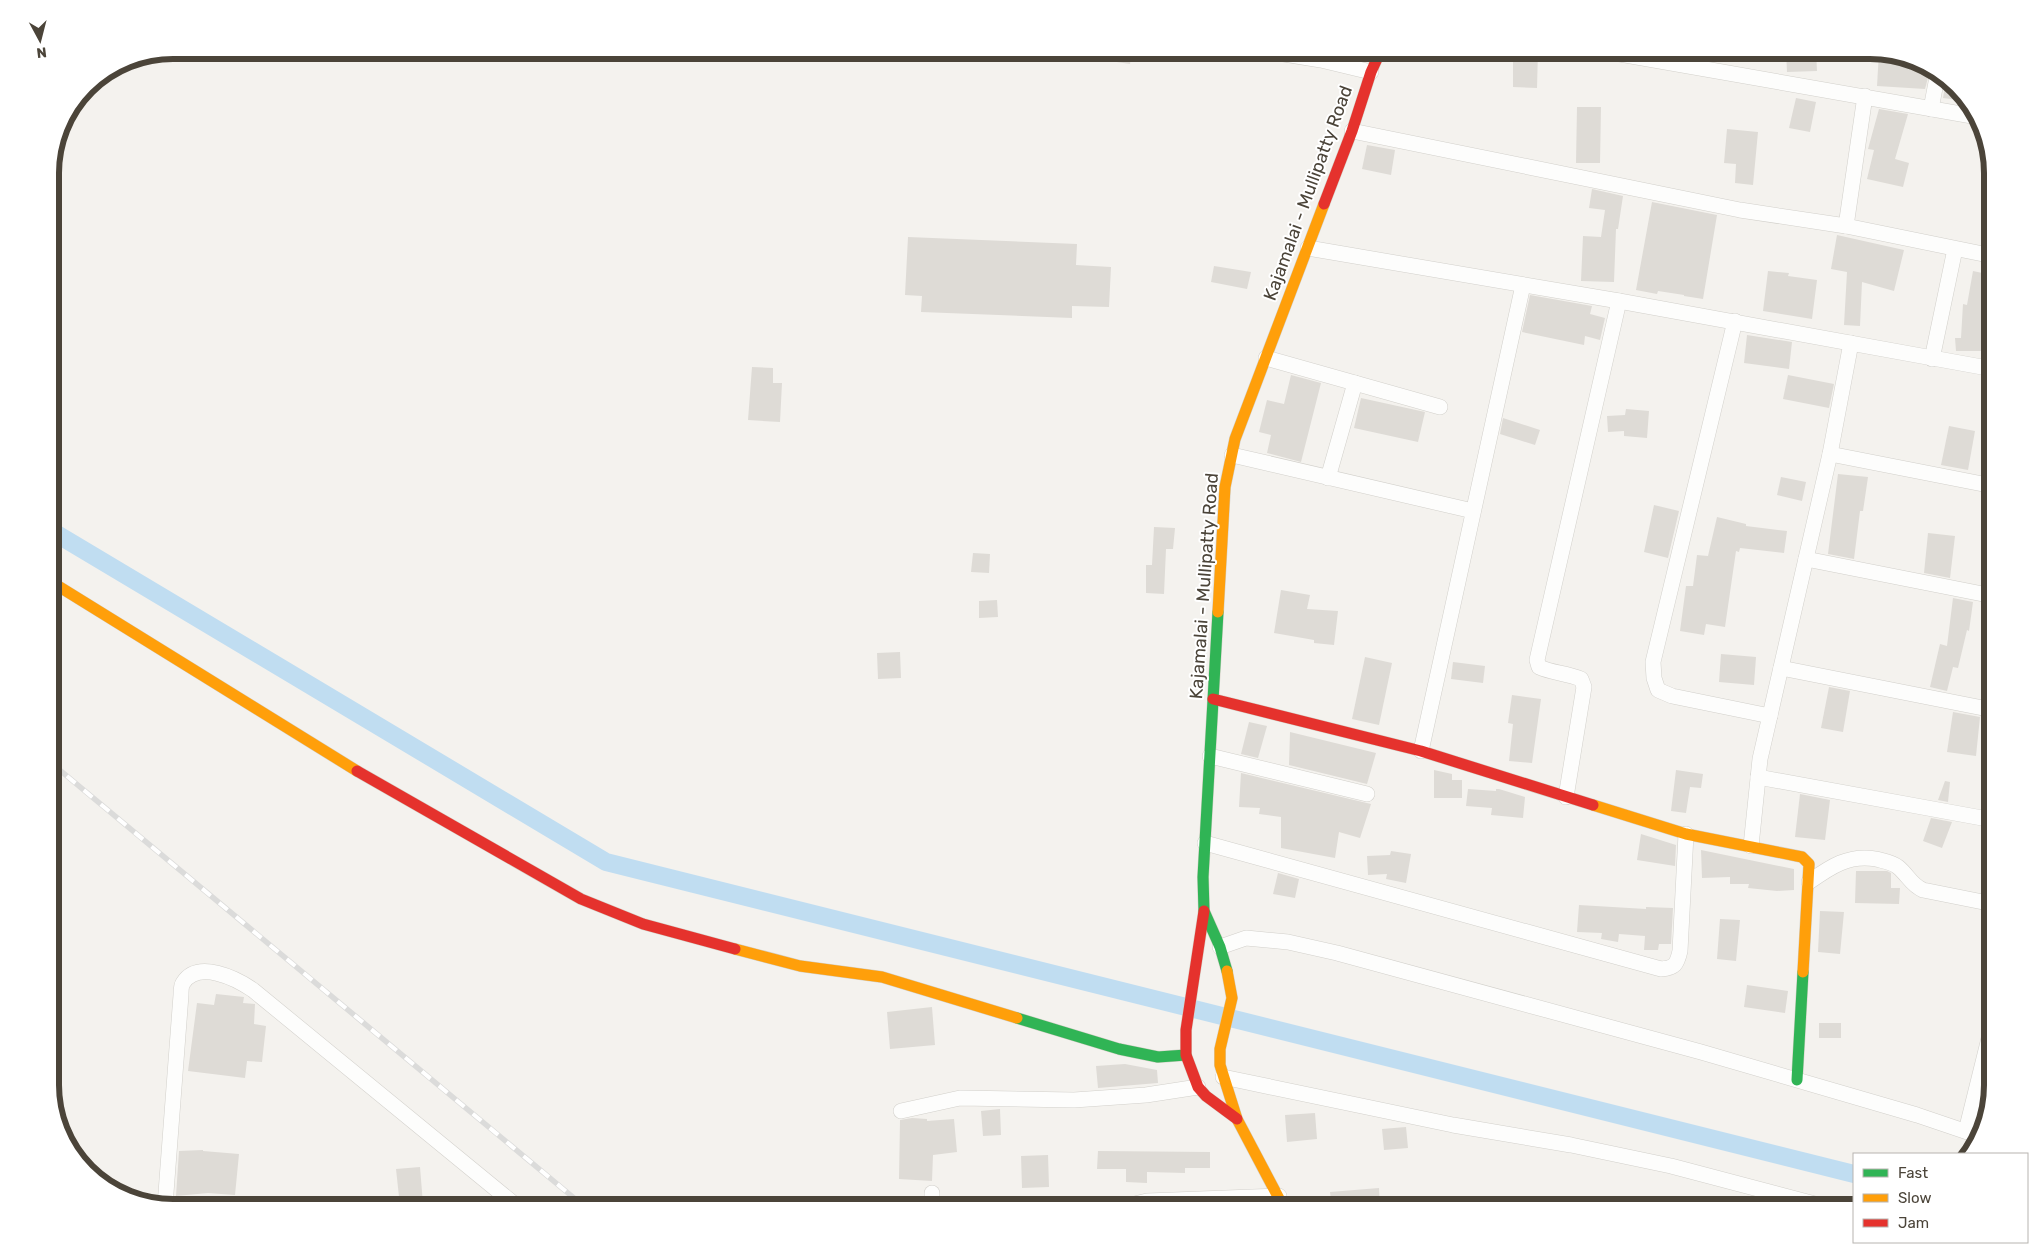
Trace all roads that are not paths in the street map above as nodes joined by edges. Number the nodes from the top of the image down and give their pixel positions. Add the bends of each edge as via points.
1 (1316, 59) edge
2 (1377, 59) edge
3 (1649, 59) edge
4 (1371, 72) junction
5 (1937, 80) edge
6 (1865, 96) junction
7 (1931, 109) junction
8 (1968, 115) edge
9 (1352, 131) junction
10 (1846, 226) junction
11 (1308, 248) junction
12 (1955, 249) junction
13 (1984, 254) edge
14 (1523, 285) junction
15 (1619, 301) junction
16 (1734, 321) junction
17 (1851, 343) junction
18 (1266, 358) junction
19 (1932, 359) junction
20 (1984, 368) edge
21 (1355, 383) junction
22 (1440, 407) dead end
23 (1830, 454) junction
24 (1232, 455) junction
25 (1328, 478) junction
26 (1984, 484) edge
27 (1473, 511) junction
28 (1806, 559) junction
29 (59, 587) edge
30 (1984, 594) edge
31 (1781, 668) junction
32 (1213, 699) junction
33 (1984, 708) edge
34 (1770, 716) junction
35 (1421, 751) junction
36 (1210, 756) junction
37 (1758, 777) junction
38 (1367, 794) dead end
39 (1566, 797) junction
40 (1984, 818) edge
41 (1686, 834) junction
42 (1205, 843) junction
43 (1751, 846) junction
44 (1809, 882) junction
45 (1984, 902) edge
46 (1204, 911) junction
47 (1220, 946) junction
48 (1186, 1055) junction
49 (1984, 1072) edge
50 (1223, 1077) junction
51 (1797, 1080) junction
52 (1198, 1087) junction
53 (901, 1111) dead end
54 (1237, 1119) junction
55 (1973, 1133) edge
56 (166, 1199) edge
57 (508, 1199) edge
58 (1280, 1199) edge
59 (1782, 1199) edge

1 - 4 street
2 - 4 street, Kajamalai - Mullipatty Road
3 - 6 street
4 - 9 street, Kajamalai - Mullipatty Road
5 - 7 street
6 - 7 street
6 - 10 street
7 - 8 street
9 - 10 street via 1740,210
9 - 11 street, Kajamalai - Mullipatty Road
10 - 12 street
11 - 14 street
11 - 18 street, Kajamalai - Mullipatty Road
12 - 13 street
12 - 19 street
14 - 15 street
14 - 27 street
15 - 16 street
15 - 39 street via 1537,660 1539,667 1546,670 1581,678 1584,687
16 - 17 street
16 - 34 street via 1653,662 1654,678 1658,690 1672,696
17 - 19 street
17 - 23 street
18 - 21 street
18 - 24 street, Kajamalai - Mullipatty Road
19 - 20 street
21 - 22 street
21 - 25 street
23 - 26 street
23 - 28 street
24 - 25 street
24 - 32 street, Kajamalai - Mullipatty Road via 1225,487
25 - 27 street
27 - 35 street
28 - 30 street
28 - 31 street
29 - 48 street via 375,782 580,899 643,924 736,950 800,966 882,977 1149,1056
31 - 33 street
31 - 34 street
32 - 35 street
32 - 36 street, Kajamalai - Mullipatty Road
34 - 37 street
35 - 39 street
36 - 38 street
36 - 42 street, Kajamalai - Mullipatty Road
37 - 40 street
37 - 43 street
39 - 41 street
41 - 42 street via 1678,963 1672,968 1661,969
41 - 43 street
42 - 46 street, Kajamalai - Mullipatty Road
43 - 44 street via 1802,857 1809,864
44 - 45 street via 1831,866 1848,859 1866,857 1898,867 1914,886 1923,890
44 - 51 street
46 - 47 street, Kajamalai - Mullipatty Road
46 - 48 street, Kajamalai - Mullipatty Road via 1186,1030
47 - 50 street, Kajamalai - Mullipatty Road via 1232,998 1220,1049
47 - 51 street via 1246,938 1288,942
48 - 52 street, Kajamalai - Mullipatty Road
49 - 55 street
50 - 54 street, Kajamalai - Mullipatty Road
50 - 59 street via 1717,1176
51 - 55 street
52 - 53 street via 1146,1095 1074,1100 960,1098
52 - 54 street, Kajamalai - Mullipatty Road
54 - 58 street, Kajamalai - Mullipatty Road
56 - 57 street via 180,995 183,984 191,976 204,972 236,979 253,990

